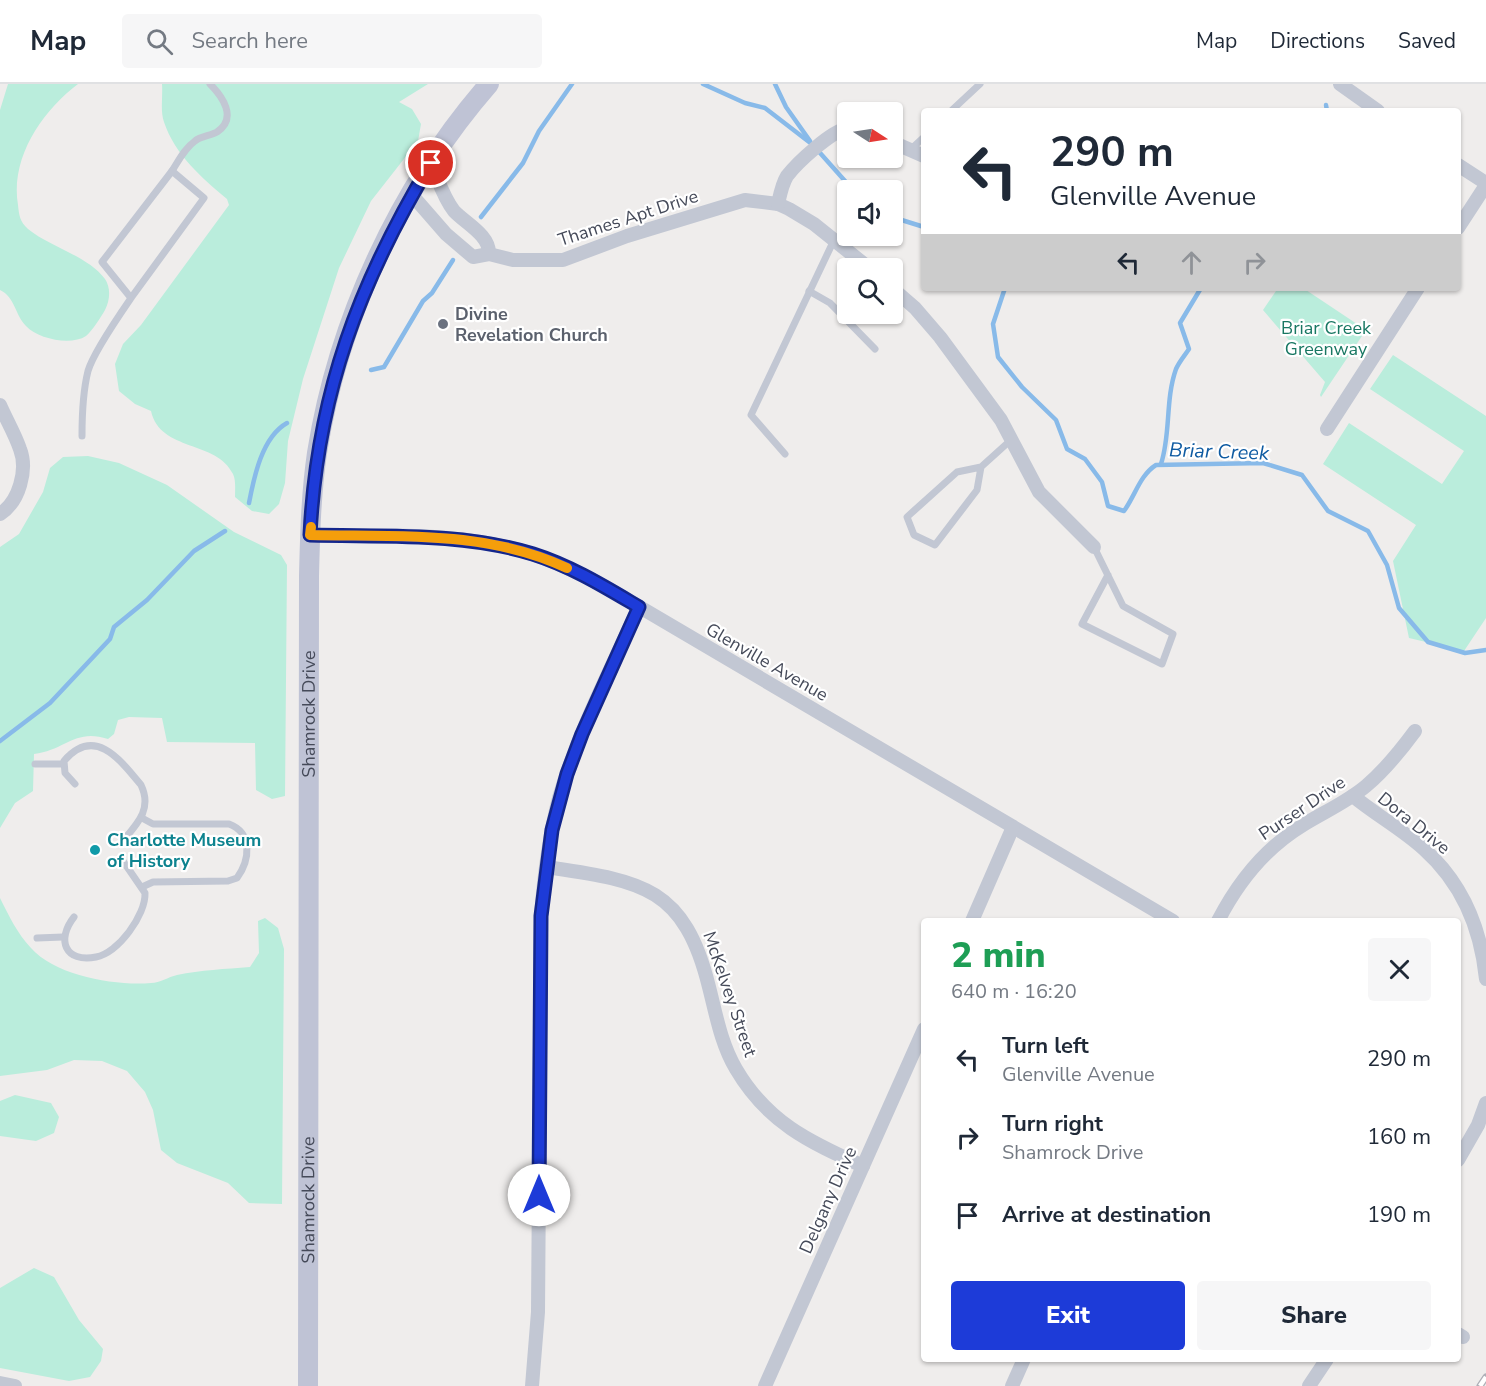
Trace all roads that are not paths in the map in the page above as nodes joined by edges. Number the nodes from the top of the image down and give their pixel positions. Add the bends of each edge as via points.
1 (210, 84) edge
2 (489, 84) edge
3 (980, 84) edge
4 (1340, 84) edge
5 (954, 108) edge
6 (1374, 108) edge
7 (837, 134) edge
8 (921, 140) edge
9 (903, 146) edge
10 (911, 149) junction
11 (921, 154) edge
12 (431, 163) junction
13 (1461, 167) edge
14 (172, 171) junction
15 (1486, 184) edge
16 (412, 195) junction
17 (778, 204) junction
18 (1461, 223) edge
19 (834, 240) junction
20 (489, 254) junction
21 (856, 258) edge
22 (809, 291) junction
23 (1416, 291) edge
24 (131, 298) junction
25 (903, 298) edge
26 (875, 349) dead end
27 (0, 405) edge
28 (1327, 429) dead end
29 (82, 436) dead end
30 (1012, 439) junction
31 (785, 454) dead end
32 (981, 467) junction
33 (0, 514) edge
34 (310, 535) junction
35 (1094, 547) joint
36 (1108, 575) junction
37 (639, 607) junction
38 (1415, 731) dead end
39 (35, 764) dead end
40 (63, 764) junction
41 (75, 784) dead end
42 (1353, 796) junction
43 (142, 818) junction
44 (1013, 827) junction
45 (121, 843) dead end
46 (121, 858) dead end
47 (546, 867) junction
48 (142, 887) junction
49 (74, 917) dead end
50 (973, 918) edge
51 (1168, 918) edge
52 (1220, 918) edge
53 (63, 937) junction
54 (37, 938) dead end
55 (1486, 979) edge
56 (921, 1036) edge
57 (1486, 1103) edge
58 (1461, 1155) edge
59 (863, 1166) junction
60 (1023, 1362) edge
61 (1325, 1362) edge
62 (0, 1383) edge
63 (15, 1386) edge
64 (308, 1386) edge
65 (532, 1386) edge
66 (765, 1386) edge
67 (1012, 1386) edge
68 (1309, 1386) edge

1 - 14 lane via 224,98 228,110 224,124 217,132 196,140
2 - 12 street, Shamrock Drive
3 - 5 lane
4 - 6 street
7 - 17 street via 786,178
8 - 10 lane
9 - 10 street
10 - 11 street
12 - 16 street, Shamrock Drive
12 - 20 street via 446,200 484,238
13 - 15 street
14 - 24 lane via 102,262
14 - 24 lane via 204,198
15 - 18 street
16 - 20 street, Thames Apt Drive via 466,254
16 - 34 street, Shamrock Drive via 370,274 342,351 318,453
17 - 19 street, Thames Apt Drive
17 - 20 street, Thames Apt Drive via 745,200 563,260 513,260
19 - 21 street, Thames Apt Drive
19 - 22 lane
22 - 26 lane via 830,303
22 - 31 lane via 751,415
23 - 28 street
24 - 29 lane via 89,369
25 - 30 street via 940,337
27 - 33 street via 21,451 23,465 18,492
30 - 32 lane
30 - 35 street via 1039,492
32 - 32 lane via 957,472 907,517 914,535 935,545 977,490
34 - 37 street, Glenville Avenue via 439,538 503,546 557,563
34 - 64 street, Shamrock Drive
35 - 36 lane
36 - 36 lane via 1123,606 1173,634 1162,664 1082,624
37 - 44 street, Glenville Avenue
37 - 47 street via 567,774
38 - 42 street, Purser Drive via 1398,754
39 - 40 lane
40 - 41 lane
40 - 43 lane via 79,746 106,749 141,785 146,800
42 - 52 street, Purser Drive via 1301,826 1264,856 1245,877
42 - 55 street, Dora Drive via 1424,849 1446,872 1474,920
43 - 45 lane
43 - 48 lane via 153,824 229,824 244,835 248,852 244,869 228,881 153,882
44 - 50 street
44 - 51 street, Glenville Avenue
46 - 48 lane
47 - 59 street, McKelvey Street via 627,881 655,894 674,910 696,942 722,1038 743,1081 786,1128
47 - 65 street via 541,916 538,1311
48 - 53 lane via 142,913 107,952 88,958 78,956 68,950
49 - 53 lane
53 - 54 lane
56 - 59 street, Delgany Drive
57 - 58 street
59 - 66 street, Delgany Drive
60 - 67 street
61 - 68 street
62 - 63 street

